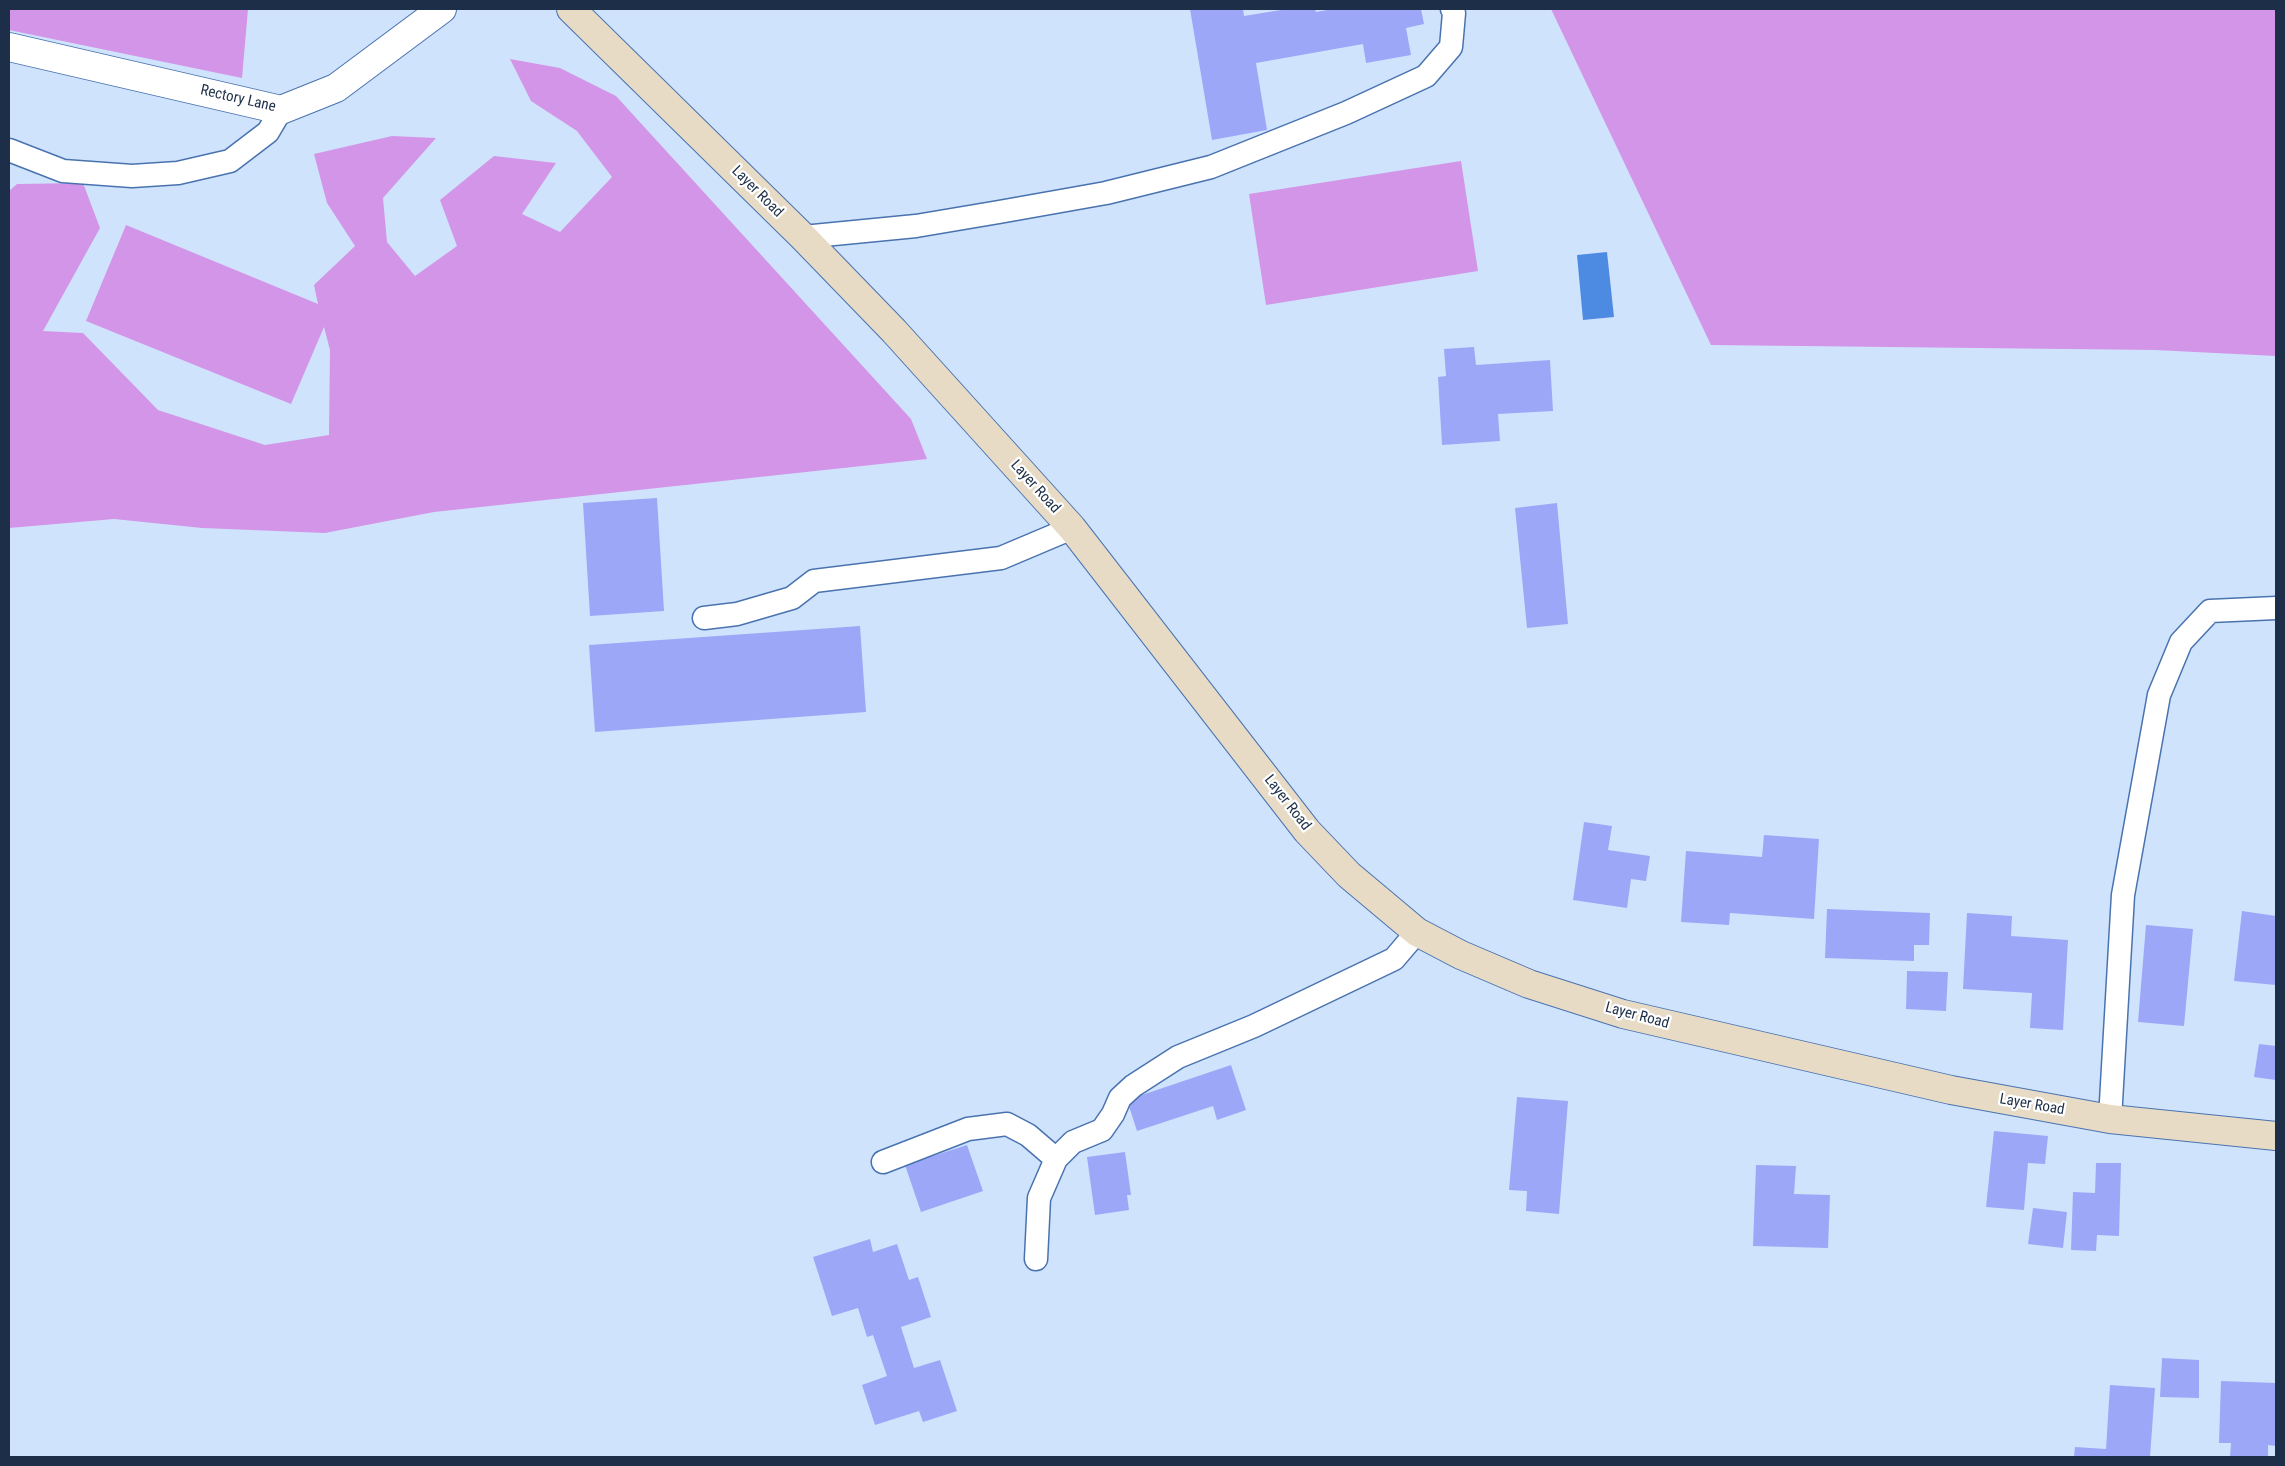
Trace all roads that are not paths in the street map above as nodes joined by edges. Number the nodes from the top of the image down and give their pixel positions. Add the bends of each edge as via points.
1 (442, 9) edge
2 (571, 9) edge
3 (1452, 9) edge
4 (9, 47) edge
5 (281, 110) junction
6 (9, 150) edge
7 (803, 237) junction
8 (1072, 528) junction
9 (2276, 608) edge
10 (704, 618) dead end
11 (1417, 932) junction
12 (2110, 1119) junction
13 (2276, 1136) edge
14 (1056, 1158) junction
15 (883, 1162) dead end
16 (1036, 1260) dead end

1 - 5 street, Rectory Lane via 336,88
2 - 7 street, Layer Road
3 - 7 lane via 1451,47 1426,76 1346,113 1211,167 1106,193 1000,212 916,226
4 - 5 street, Rectory Lane
5 - 6 lane via 268,132 230,162 178,173 132,176 63,171
7 - 8 street, Layer Road via 894,331
8 - 10 lane via 1001,558 814,581 792,598 737,614
8 - 11 street, Layer Road via 1307,831 1349,875
9 - 12 lane via 2210,611 2181,642 2159,695 2123,895
11 - 12 street, Layer Road via 1460,955 1529,984 1623,1014 1951,1090
11 - 14 lane via 1394,959 1254,1026 1178,1057 1120,1098 1102,1130 1073,1142
12 - 13 street, Layer Road
14 - 15 lane via 1028,1135 1007,1124 968,1129
14 - 16 lane via 1039,1198

